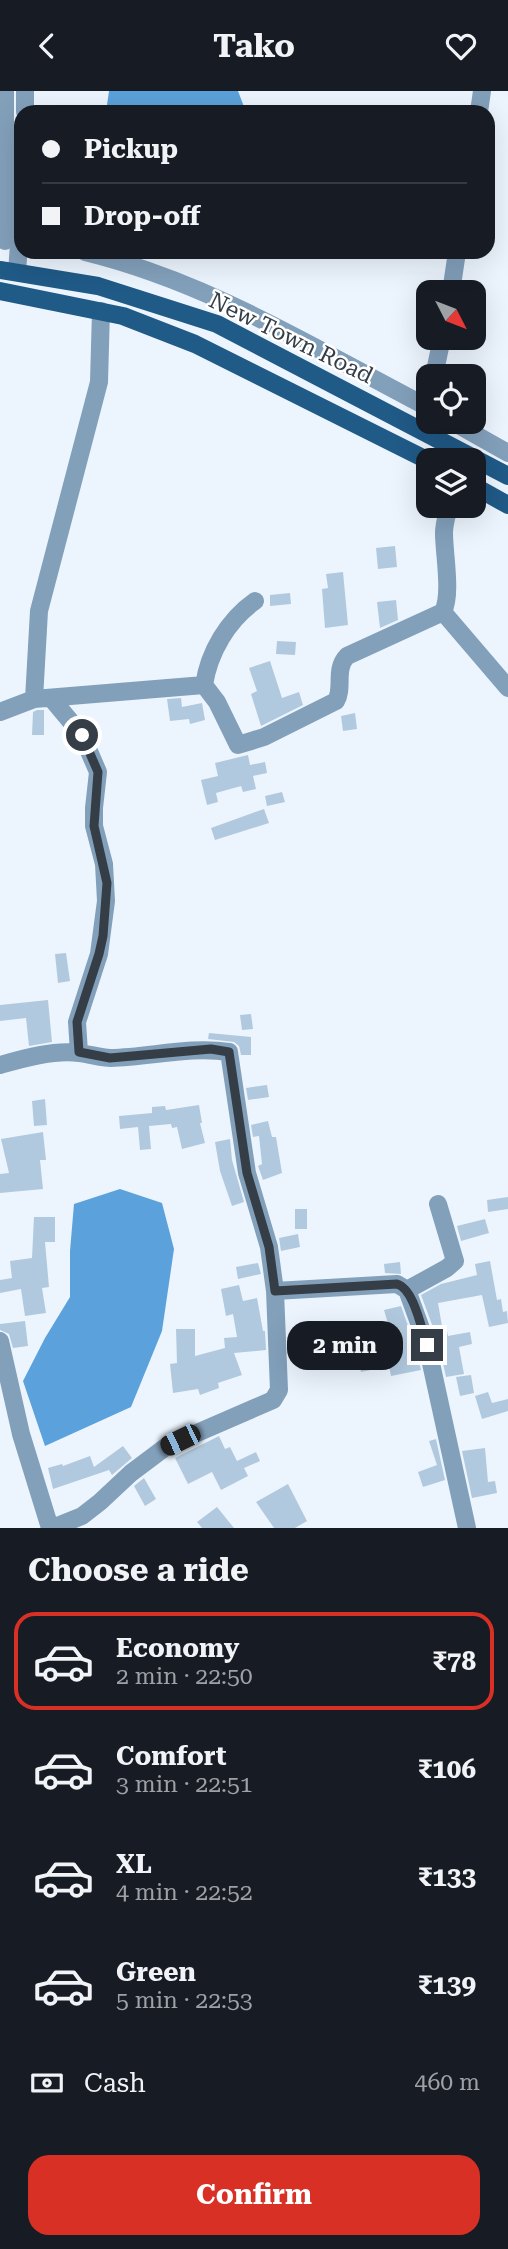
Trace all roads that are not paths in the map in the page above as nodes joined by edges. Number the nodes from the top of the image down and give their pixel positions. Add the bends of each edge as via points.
1 (5, 91) edge
2 (11, 242) edge
3 (111, 259) edge
4 (456, 259) edge
5 (9, 271) edge
6 (452, 280) edge
7 (0, 291) edge
8 (101, 311) junction
9 (416, 400) edge
10 (474, 434) edge
11 (508, 453) edge
12 (416, 454) edge
13 (508, 475) edge
14 (486, 493) edge
15 (508, 505) edge
16 (446, 518) edge
17 (255, 601) dead end
18 (443, 612) junction
19 (204, 685) junction
20 (508, 688) edge
21 (43, 698) junction
22 (0, 712) edge
23 (79, 1052) junction
24 (0, 1065) edge
25 (438, 1204) dead end
26 (407, 1290) junction
27 (275, 1291) junction
28 (0, 1341) edge
29 (51, 1528) edge
30 (467, 1528) edge

1 - 2 street
2 - 5 street
3 - 9 street via 212,295
4 - 6 street
5 - 13 main road, New Town Road via 98,286 218,324
7 - 8 main road, New Town Road
8 - 12 main road, New Town Road via 195,344
8 - 21 street via 99,382 39,611
10 - 11 street
14 - 15 main road
16 - 18 street
17 - 19 street via 235,616 207,668
18 - 19 street via 347,656 339,671 336,701 242,745 235,742
18 - 20 street
19 - 21 street
21 - 22 street
21 - 23 street via 82,735 98,772 94,826 104,864 106,901 99,954 77,1022
23 - 24 street
23 - 27 street via 110,1058 211,1049 229,1052 247,1173 269,1247
25 - 26 street via 454,1261
26 - 27 street via 397,1284
26 - 30 street via 427,1345
27 - 29 street via 279,1390 273,1399 167,1446 82,1515
28 - 29 street via 21,1434

